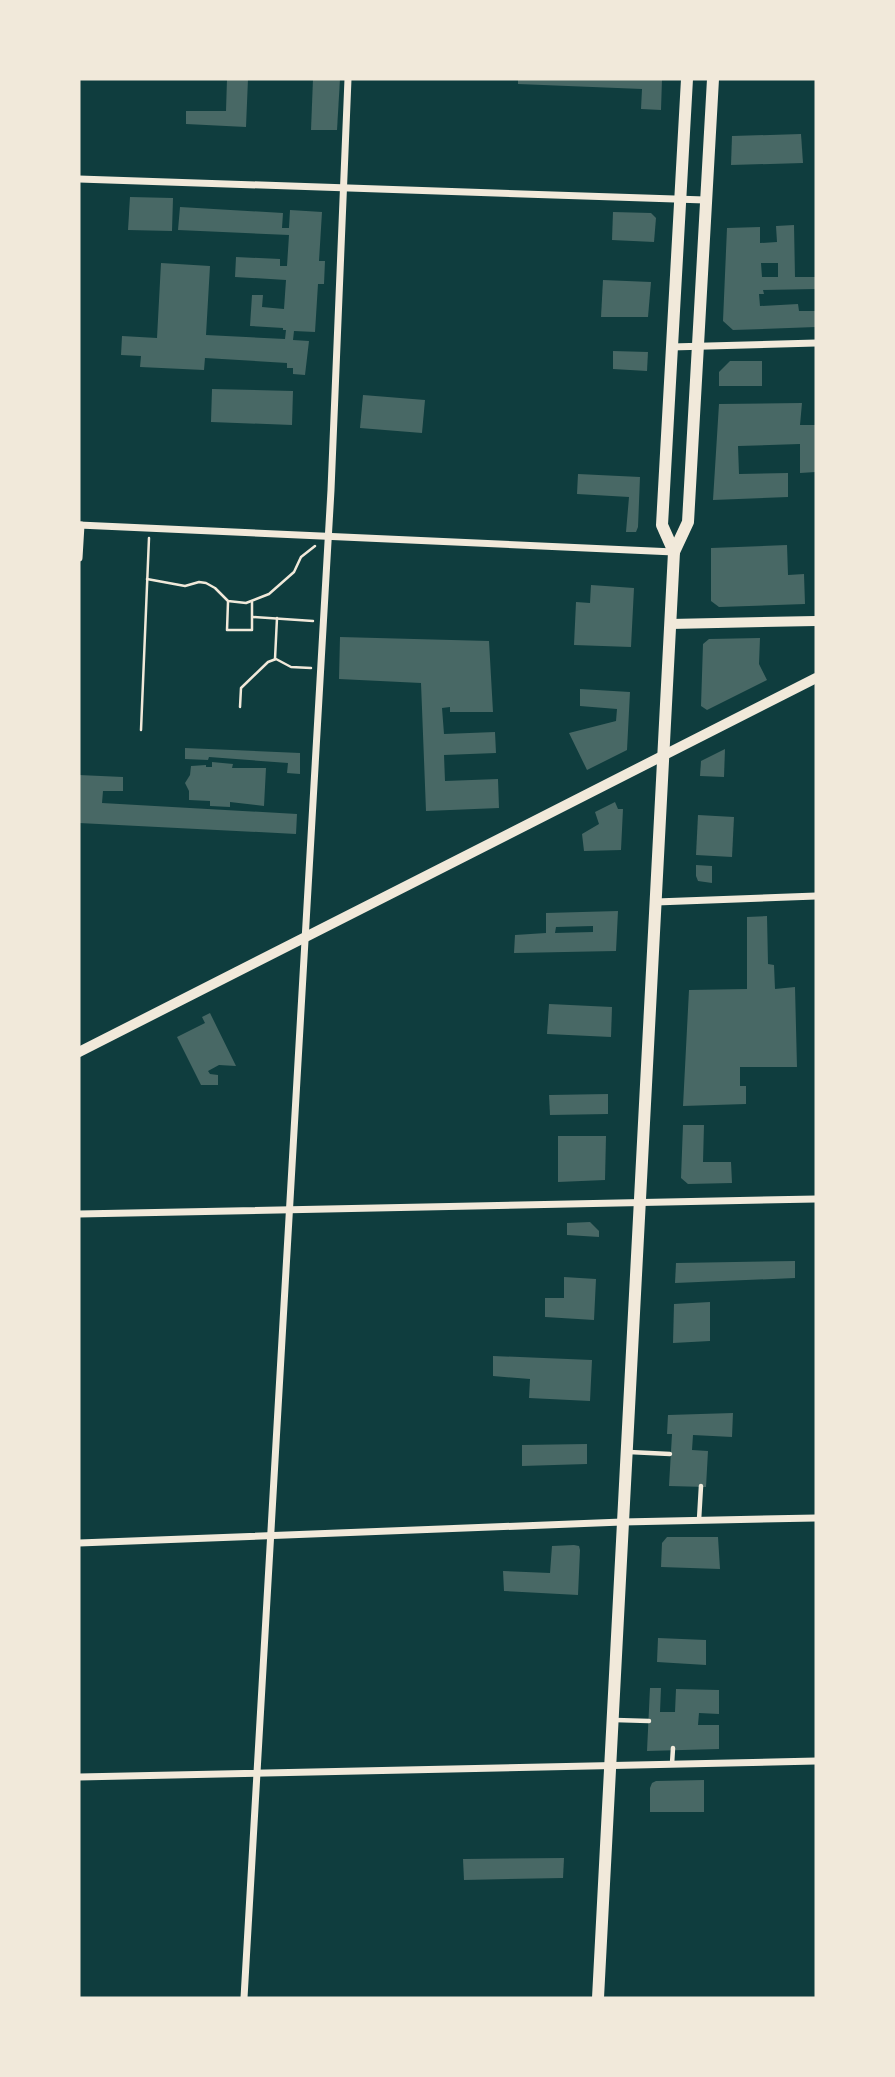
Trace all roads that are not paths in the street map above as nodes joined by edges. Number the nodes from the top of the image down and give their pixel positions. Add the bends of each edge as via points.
1 (348, 79) edge
2 (687, 79) edge
3 (713, 79) edge
4 (79, 179) edge
5 (342, 189) junction
6 (680, 199) junction
7 (705, 200) junction
8 (816, 343) edge
9 (697, 346) junction
10 (671, 347) junction
11 (80, 525) edge
12 (328, 535) junction
13 (674, 552) junction
14 (79, 558) edge
15 (816, 621) edge
16 (670, 624) junction
17 (816, 678) edge
18 (662, 755) junction
19 (816, 896) edge
20 (656, 902) junction
21 (307, 936) junction
22 (79, 1052) edge
23 (816, 1199) edge
24 (640, 1202) junction
25 (291, 1210) junction
26 (79, 1214) edge
27 (626, 1451) junction
28 (670, 1454) dead end
29 (701, 1486) dead end
30 (816, 1518) edge
31 (699, 1521) junction
32 (622, 1522) junction
33 (270, 1536) junction
34 (79, 1543) edge
35 (613, 1720) junction
36 (649, 1721) dead end
37 (673, 1748) dead end
38 (816, 1761) edge
39 (672, 1765) junction
40 (611, 1766) junction
41 (258, 1773) junction
42 (79, 1777) edge
43 (244, 1998) edge
44 (598, 1998) edge

1 - 5 street
2 - 6 main road
3 - 7 main road
4 - 5 street
5 - 6 street
5 - 12 street
6 - 7 street
6 - 10 main road
7 - 9 main road
8 - 9 street
9 - 10 street
9 - 13 main road via 688,522
10 - 13 main road via 662,525
11 - 12 street
11 - 14 street
12 - 13 street
12 - 21 street
13 - 16 main road
15 - 16 street
16 - 18 main road
17 - 18 street
18 - 20 main road
18 - 21 street
19 - 20 street
20 - 24 main road
21 - 22 street
21 - 25 street
23 - 24 street
24 - 25 street
24 - 27 main road
25 - 26 street
25 - 33 street
27 - 28 lane
27 - 32 main road
29 - 31 lane
30 - 31 street
31 - 32 street
32 - 33 street
32 - 35 main road
33 - 34 street
33 - 41 street
35 - 36 lane
35 - 40 main road
37 - 39 lane
38 - 39 street
39 - 40 street
40 - 41 street
40 - 44 main road
41 - 42 street
41 - 43 street

